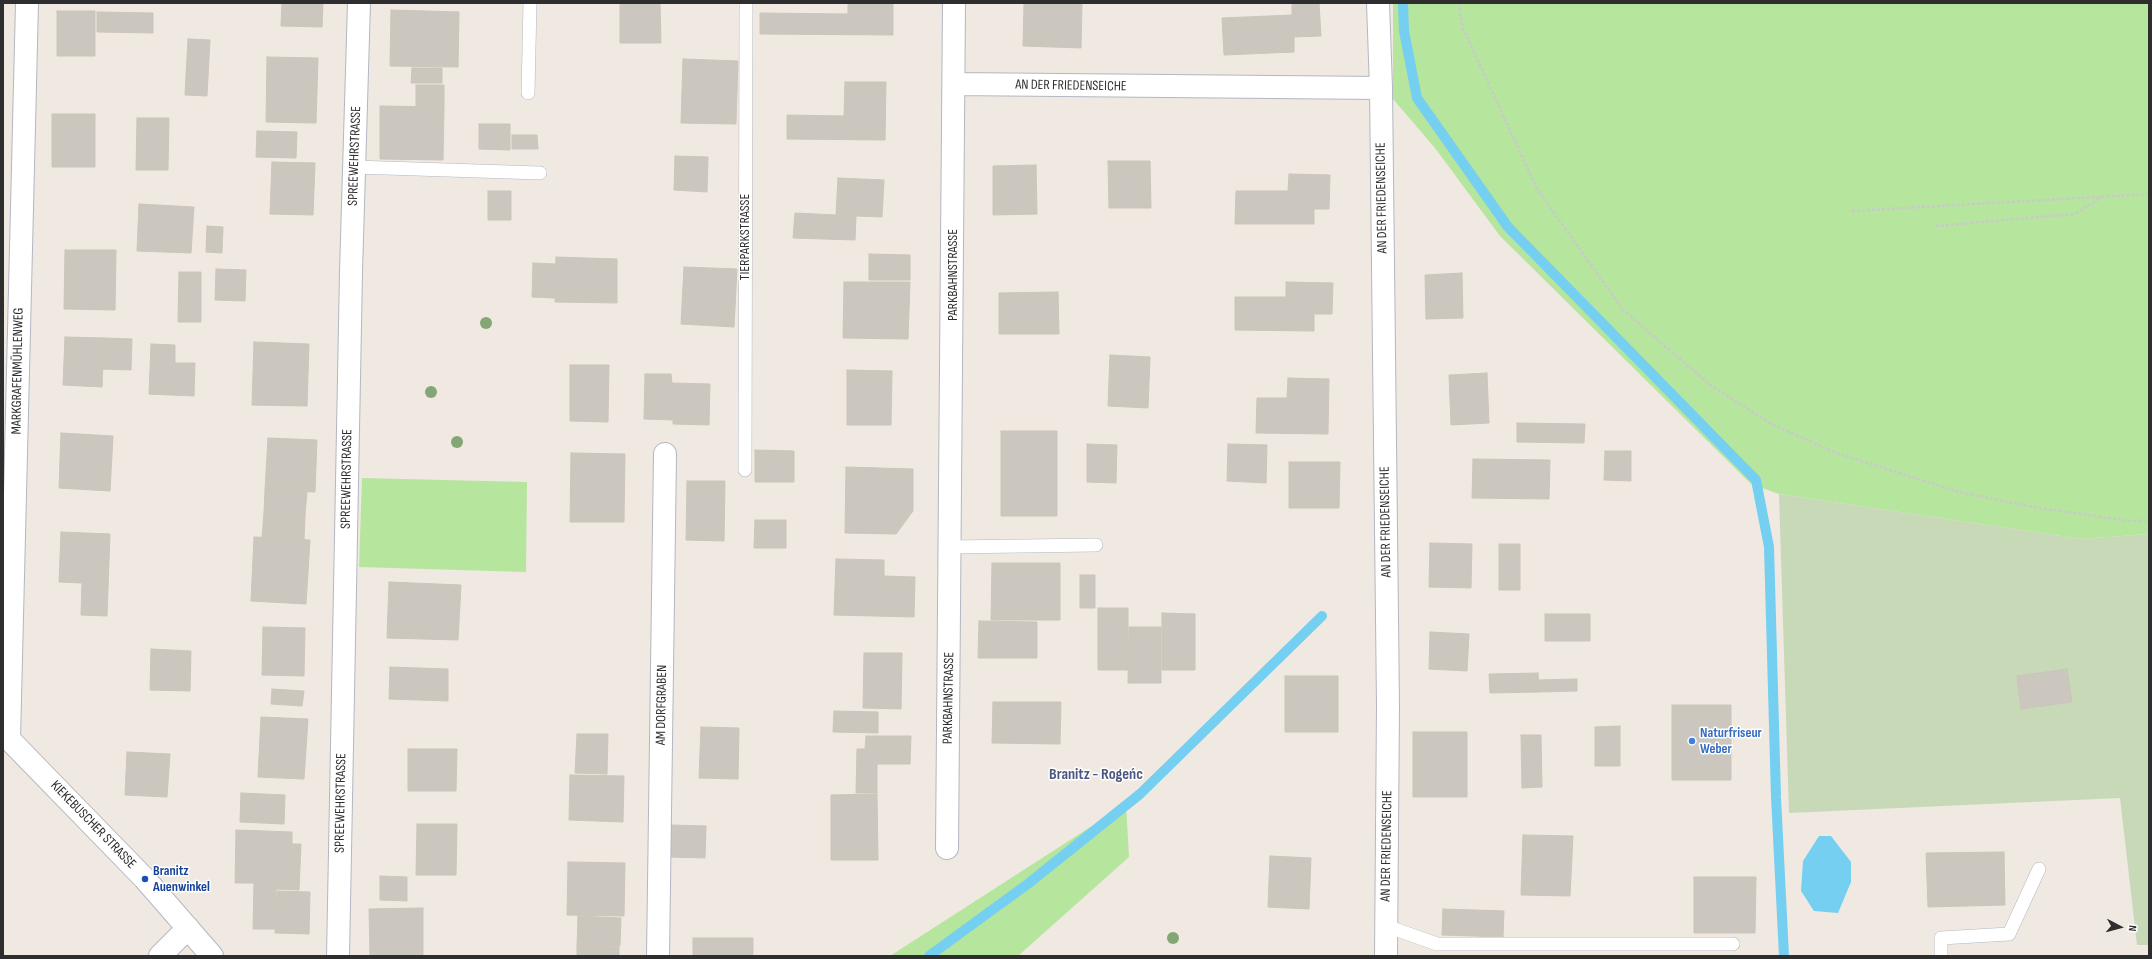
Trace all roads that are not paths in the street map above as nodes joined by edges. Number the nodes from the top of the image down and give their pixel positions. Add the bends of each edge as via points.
1 (27, 3) edge
2 (359, 3) edge
3 (530, 3) edge
4 (746, 3) edge
5 (954, 3) edge
6 (1378, 3) edge
7 (954, 84) junction
8 (1381, 88) junction
9 (528, 93) dead end
10 (354, 167) junction
11 (540, 173) dead end
12 (665, 454) dead end
13 (745, 470) dead end
14 (1096, 545) dead end
15 (950, 547) junction
16 (6, 736) edge
17 (948, 848) dead end
18 (2039, 869) dead end
19 (1386, 926) junction
20 (188, 928) junction
21 (1733, 944) dead end
22 (160, 956) edge
23 (212, 956) edge
24 (338, 956) edge
25 (658, 956) edge
26 (1386, 956) edge
27 (1941, 956) edge

1 - 16 street, MARKGRAFENMÜHLENWEG
2 - 10 street, SPREEWEHRSTRASSE
3 - 9 lane
4 - 13 lane, TIERPARKSTRASSE
5 - 7 street, PARKBAHNSTRASSE
6 - 8 street, AN DER FRIEDENSEICHE
7 - 8 street, AN DER FRIEDENSEICHE
7 - 15 street, PARKBAHNSTRASSE
8 - 19 street, AN DER FRIEDENSEICHE via 1388,706
10 - 11 lane
10 - 24 street, SPREEWEHRSTRASSE
12 - 25 street, AM DORFGRABEN
14 - 15 lane
15 - 17 street, PARKBAHNSTRASSE
16 - 20 street, KIEKEBUSCHER STRASSE via 145,879
18 - 27 lane via 2009,934 1941,938
19 - 21 lane via 1436,944
19 - 26 street, AN DER FRIEDENSEICHE
20 - 22 street
20 - 23 street, KIEKEBUSCHER STRASSE

